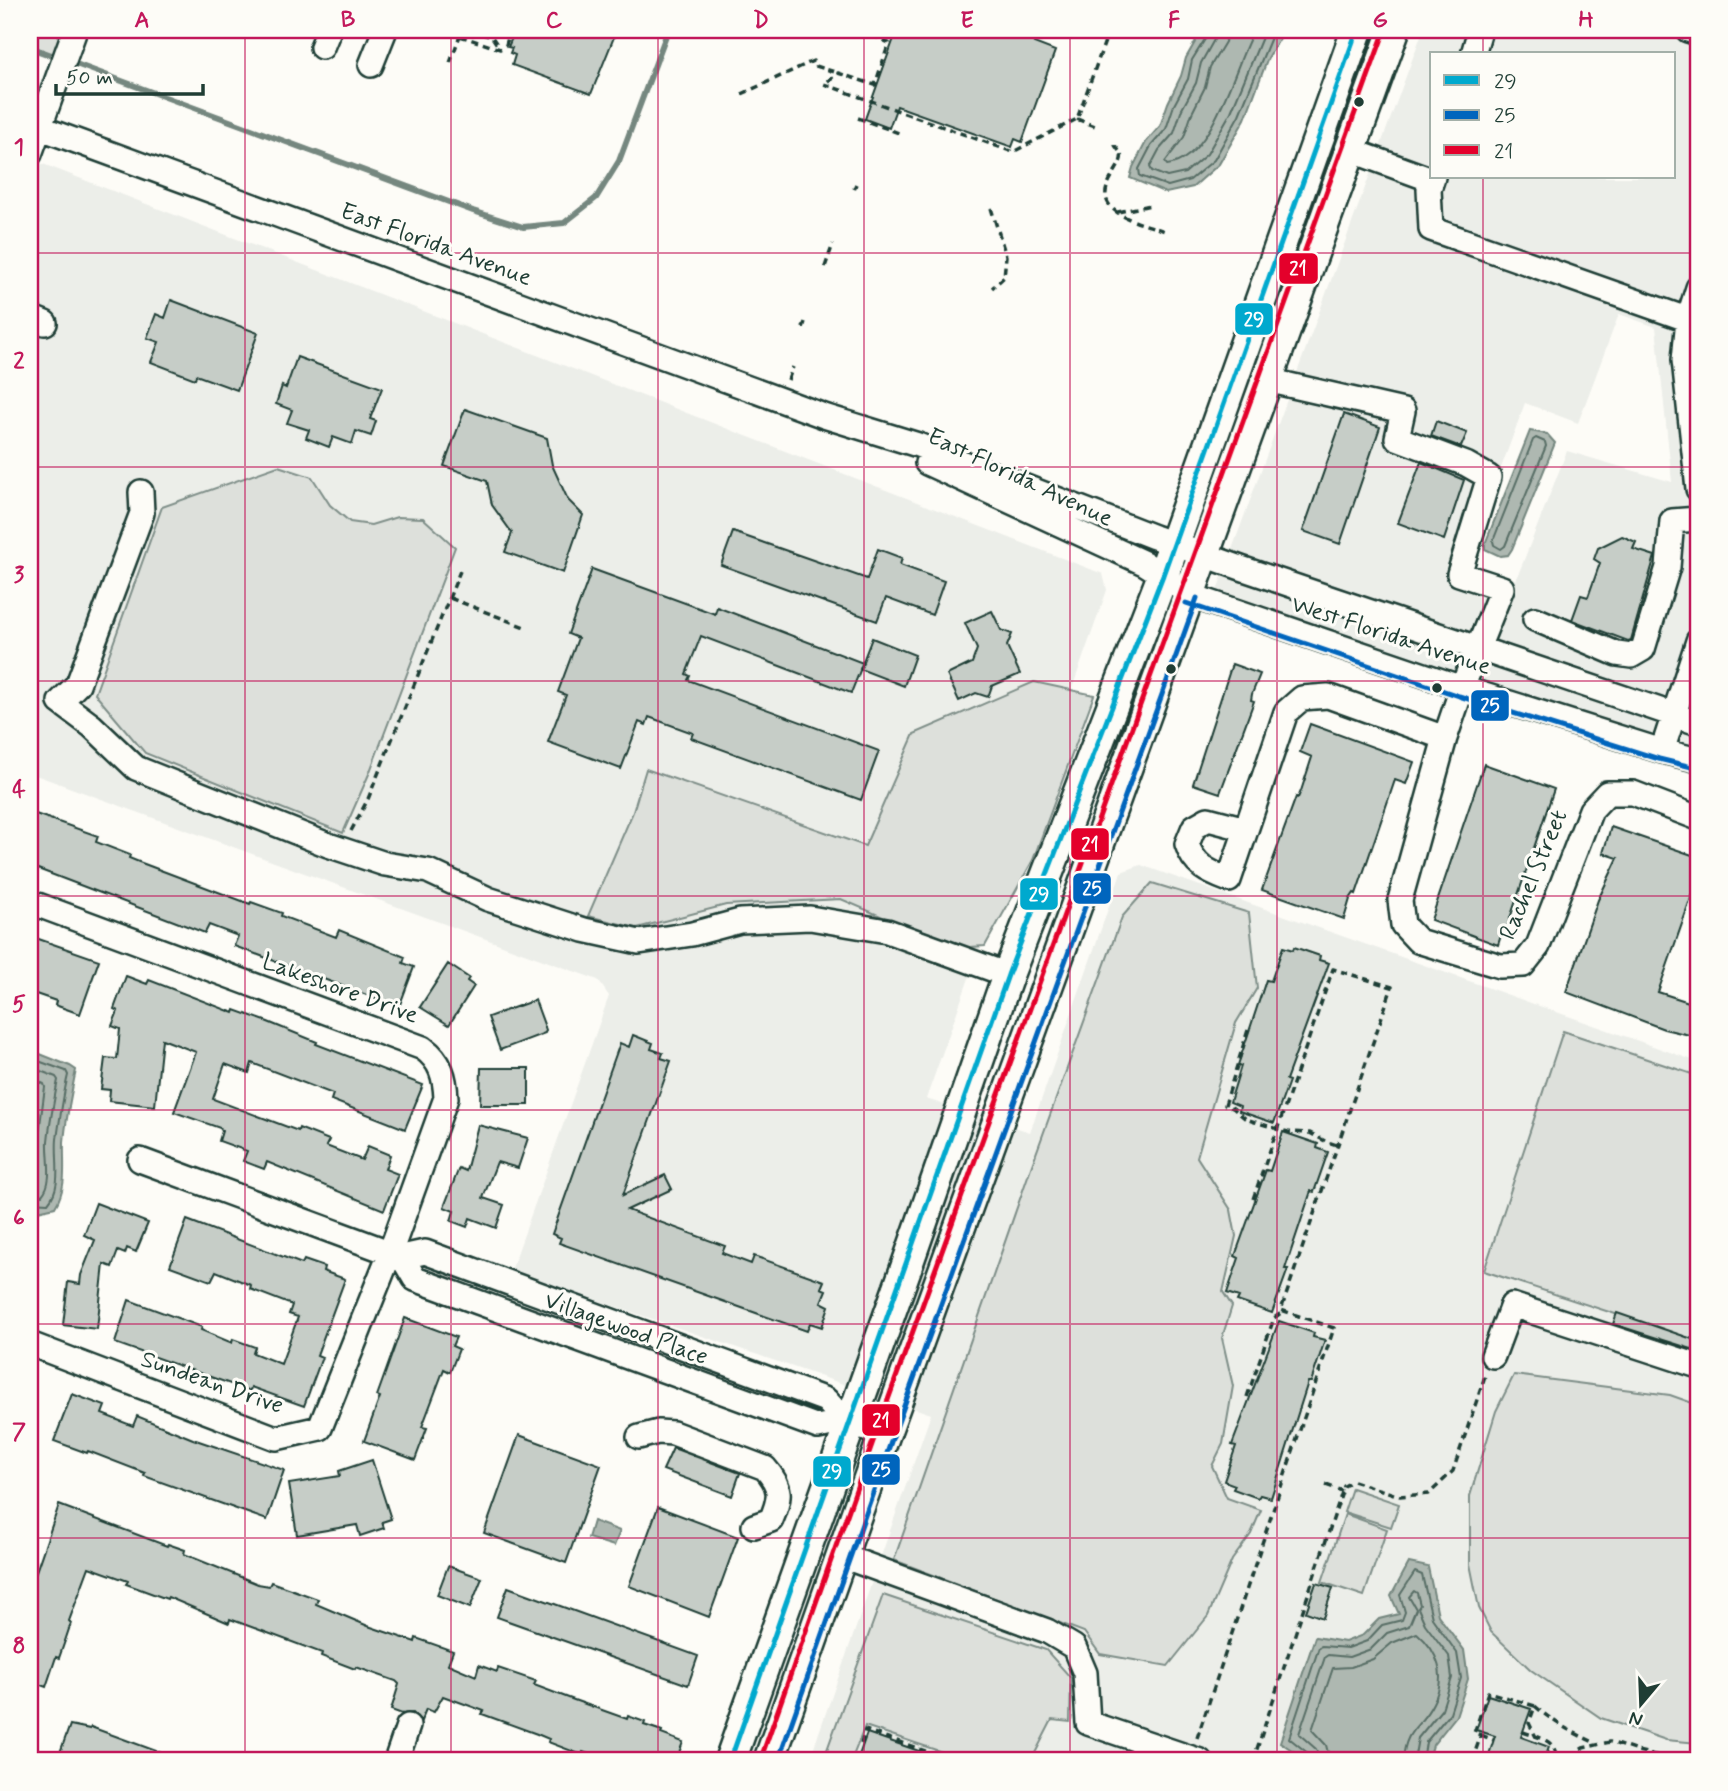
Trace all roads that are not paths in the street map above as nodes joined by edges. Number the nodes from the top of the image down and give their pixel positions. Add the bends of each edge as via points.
1 (75, 30) edge
2 (385, 30) edge
3 (1357, 30) edge
4 (1394, 30) edge
5 (1480, 30) edge
6 (1688, 30) edge
7 (1698, 33) edge
8 (1474, 52) edge
9 (371, 65) dead end
10 (34, 126) edge
11 (1350, 150) junction
12 (30, 154) edge
13 (1430, 177) edge
14 (1432, 178) edge
15 (1698, 288) edge
16 (1693, 321) edge
17 (1267, 380) junction
18 (824, 416) junction
19 (1698, 489) edge
20 (141, 492) dead end
21 (1698, 519) edge
22 (1173, 544) junction
23 (1203, 554) junction
24 (1163, 575) junction
25 (1189, 595) junction
26 (1535, 619) dead end
27 (1698, 641) edge
28 (1478, 647) junction
29 (1462, 688) junction
30 (1674, 715) junction
31 (1698, 723) edge
32 (1445, 738) junction
33 (1662, 751) junction
34 (1698, 760) edge
35 (1698, 818) edge
36 (1246, 829) dead end
37 (30, 902) edge
38 (1008, 975) junction
39 (140, 1160) dead end
40 (396, 1255) junction
41 (548, 1297) junction
42 (538, 1325) junction
43 (30, 1344) edge
44 (1493, 1356) road end
45 (1698, 1366) edge
46 (848, 1422) junction
47 (884, 1436) junction
48 (639, 1437) dead end
49 (754, 1527) dead end
50 (842, 1556) junction
51 (408, 1726) dead end
52 (1197, 1754) edge
53 (396, 1761) edge
54 (730, 1761) edge
55 (769, 1761) edge

1 - 10 street
2 - 9 street
3 - 22 main road
4 - 11 main road
5 - 8 street
6 - 7 street
10 - 12 street
10 - 18 street, East Florida Avenue
11 - 13 street
11 - 17 main road
14 - 16 street via 1431,229
15 - 16 street
16 - 19 street via 1684,360
17 - 23 main road
17 - 28 street, Rachel Street via 1402,411 1397,438 1489,477 1459,574 1502,588
18 - 22 street, East Florida Avenue via 918,445
18 - 24 street, East Florida Avenue
20 - 38 street via 142,513 78,684 60,702 136,768 341,849 385,864 428,871 488,899 584,930 639,942 740,921 810,918 887,931
21 - 26 street via 1672,521 1668,567 1643,649 1631,656 1617,654
22 - 23 street, East Florida Avenue
22 - 24 main road
23 - 25 main road
23 - 28 street, West Florida Avenue
24 - 25 street, East Florida Avenue
24 - 38 main road
25 - 29 street, West Florida Avenue
25 - 47 main road
27 - 30 street
28 - 29 street, Rachel Street
28 - 30 street, West Florida Avenue
29 - 32 street, Rachel Street
29 - 33 street, West Florida Avenue
30 - 31 street, West Florida Avenue
30 - 33 street
32 - 35 street, Rachel Street via 1400,900 1403,925 1418,941 1500,966 1523,965 1538,946 1591,810 1607,793 1633,793
32 - 36 street via 1328,696 1301,698 1286,712
33 - 34 street, West Florida Avenue
37 - 40 street, Lakeshore Drive via 431,1054 444,1077 446,1098
38 - 46 main road
39 - 40 street, Villagewood Place
40 - 41 street, Villagewood Place via 425,1252
40 - 42 street, Villagewood Place via 415,1279
40 - 43 street, Sundean Drive via 320,1428 276,1438
41 - 42 street
41 - 46 street, Villagewood Place via 826,1400
42 - 46 street, Villagewood Place via 817,1427
44 - 45 street via 1512,1304
46 - 47 street, Villagewood Place
46 - 54 main road
47 - 50 main road
48 - 49 street via 673,1433 765,1468 779,1491 778,1504 771,1520
50 - 52 street via 1047,1631 1074,1647 1085,1673 1088,1723
50 - 55 main road
51 - 53 street

